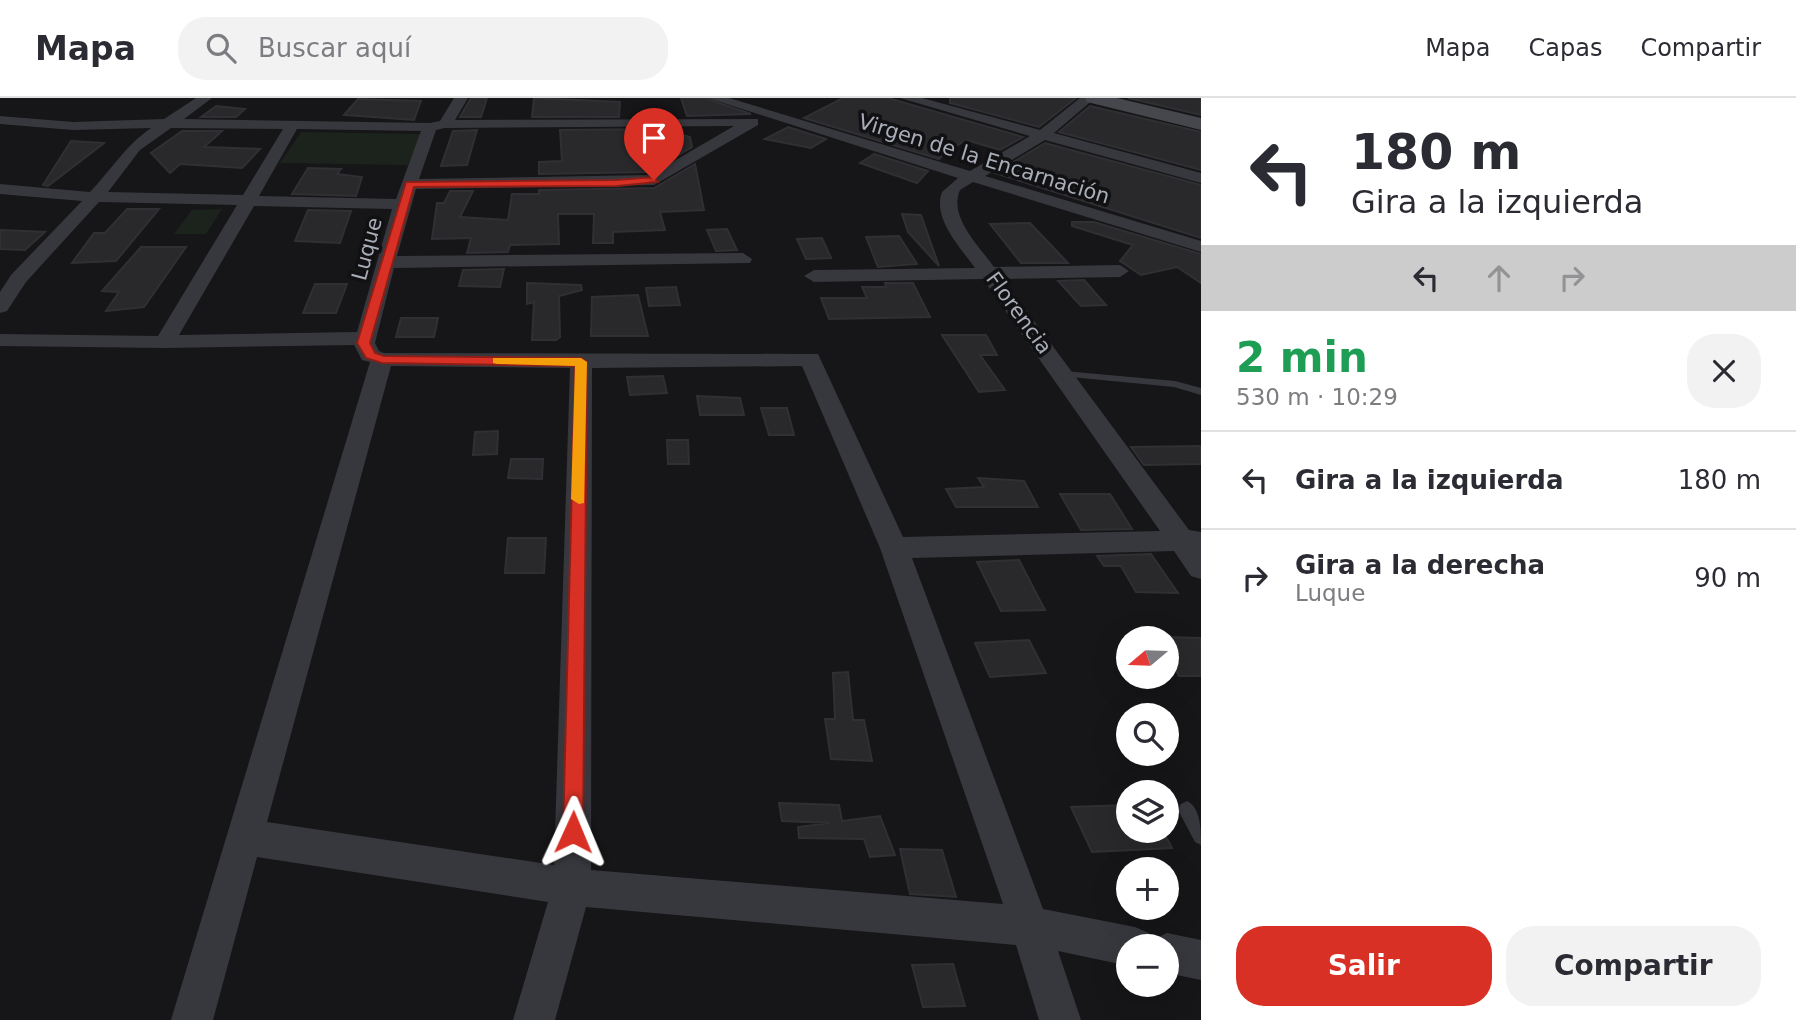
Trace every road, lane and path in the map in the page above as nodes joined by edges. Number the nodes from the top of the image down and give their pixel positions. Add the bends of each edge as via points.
1 (205, 98) edge
2 (461, 98) edge
3 (715, 98) edge
4 (907, 98) edge
5 (1088, 98) edge
6 (1094, 98) edge
7 (760, 118) junction
8 (0, 120) edge
9 (165, 124) junction
10 (1201, 124) edge
11 (292, 126) junction
12 (437, 126) junction
13 (1043, 135) junction
14 (970, 177) junction
15 (1201, 178) edge
16 (410, 184) junction
17 (0, 189) edge
18 (93, 197) junction
19 (246, 201) junction
20 (402, 204) junction
21 (1201, 247) edge
22 (743, 259) dead end
23 (387, 262) junction
24 (1120, 271) dead end
25 (991, 274) junction
26 (814, 276) dead end
27 (9, 279) edge
28 (0, 307) edge
29 (0, 340) edge
30 (165, 342) junction
31 (370, 347) junction
32 (581, 362) junction
33 (1064, 374) junction
34 (1201, 392) edge
35 (1191, 540) edge
36 (894, 548) junction
37 (1201, 568) edge
38 (1187, 810) dead end
39 (1201, 836) edge
40 (243, 837) junction
41 (572, 887) junction
42 (1030, 926) junction
43 (1116, 943) edge
44 (1179, 955) edge
45 (1201, 960) edge
46 (192, 1020) edge
47 (534, 1020) edge
48 (1060, 1020) edge

1 - 9 street
2 - 12 street, Luque
3 - 7 street, Virgen de la Encarnación
4 - 13 street
5 - 13 street, Florencia
6 - 10 street
7 - 12 street
7 - 14 street, Virgen de la Encarnación
7 - 16 street via 654,180
8 - 9 street via 73,126
9 - 11 street
9 - 18 street via 134,147
11 - 12 street
11 - 19 street
12 - 16 street, Luque
13 - 14 street, Florencia
13 - 15 street
14 - 21 street, Virgen de la Encarnación
14 - 25 street, Florencia via 948,194 947,204 957,229
16 - 20 street, Luque
17 - 18 street
18 - 19 street
18 - 27 street
19 - 20 street
19 - 30 street
20 - 23 street, Luque
22 - 23 street
23 - 31 street, Luque
24 - 25 street
25 - 26 street
25 - 33 street, Florencia
27 - 28 street
29 - 30 street
30 - 31 street
31 - 32 street
31 - 40 street, Luque
32 - 36 street via 810,359
32 - 41 street
33 - 34 lane via 1175,384
33 - 35 street, Florencia
35 - 36 street
35 - 37 street, Florencia
36 - 42 street
38 - 39 lane
40 - 41 street
40 - 46 street, Luque
41 - 42 street
41 - 47 street
42 - 43 street
42 - 48 street
44 - 45 street

